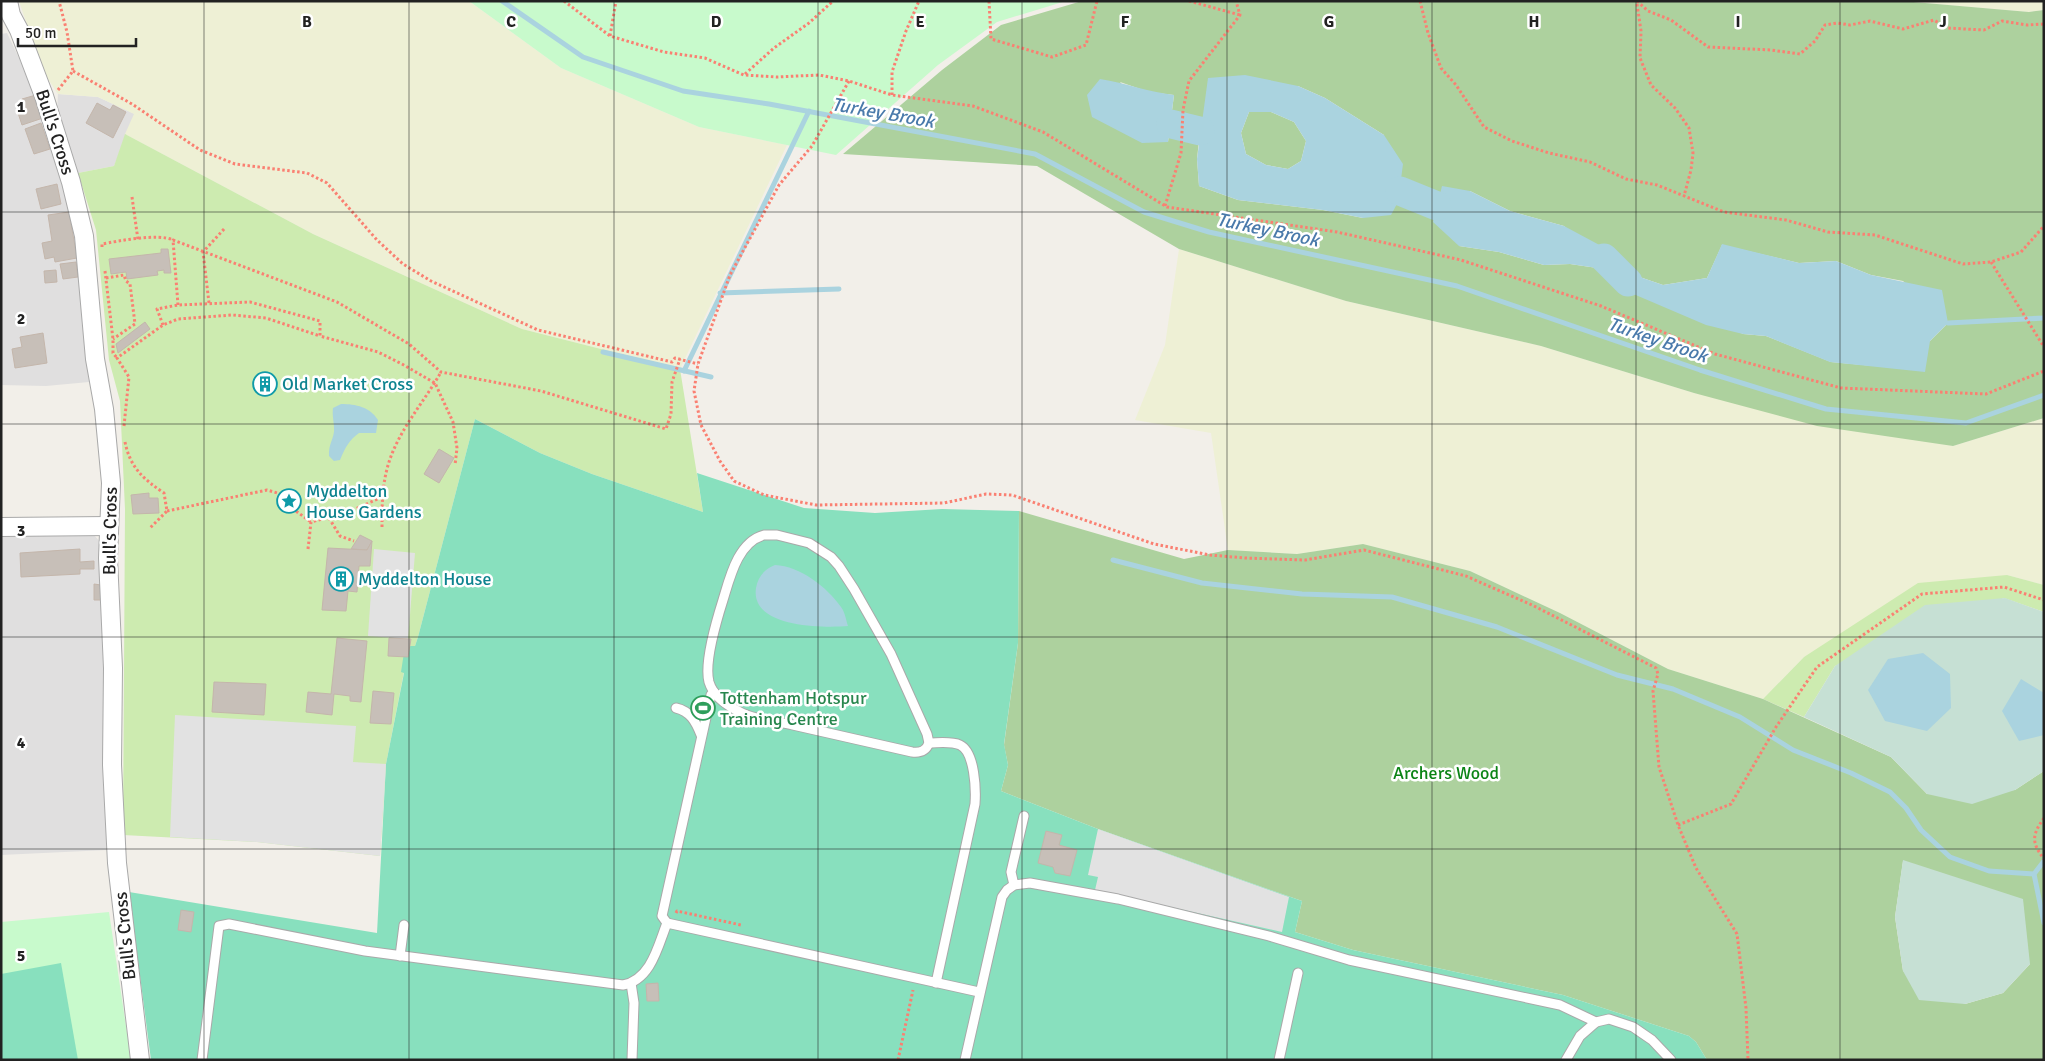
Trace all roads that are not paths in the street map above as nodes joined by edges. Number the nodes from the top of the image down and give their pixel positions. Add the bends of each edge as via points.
1 (7, 11) edge
2 (110, 526) junction
3 (1, 527) edge
4 (714, 692) junction
5 (676, 708) dead end
6 (702, 735) junction
7 (929, 743) junction
8 (1024, 816) dead end
9 (1014, 885) junction
10 (668, 923) junction
11 (404, 925) dead end
12 (400, 956) junction
13 (1298, 972) dead end
14 (936, 983) junction
15 (631, 984) junction
16 (979, 992) junction
17 (1596, 1022) junction
18 (140, 1060) edge
19 (202, 1060) edge
20 (632, 1060) edge
21 (965, 1060) edge
22 (1278, 1060) edge
23 (1566, 1060) edge
24 (1671, 1060) edge

1 - 2 street, Bull's Cross via 19,30 44,96 84,236 111,483
2 - 3 street
2 - 18 street, Bull's Cross via 112,765 117,863
4 - 6 lane
4 - 7 lane via 723,702 748,716 912,752 923,751
4 - 7 lane via 709,681 712,642 725,592 743,550 749,542 764,535 794,538 831,557 854,589 891,654
5 - 6 lane via 689,714
6 - 10 lane via 662,916
7 - 14 lane via 958,744 964,748 971,762 976,795
8 - 9 lane via 1011,872
9 - 16 lane via 1002,897
9 - 17 lane via 1030,883 1118,899 1269,936 1349,960 1560,1005
10 - 14 lane
10 - 15 lane via 653,961
11 - 12 lane
12 - 15 lane
12 - 19 lane via 229,924 219,926
13 - 22 lane
14 - 16 lane
15 - 20 lane via 634,1002
16 - 21 lane
17 - 23 lane via 1580,1036
17 - 24 lane via 1609,1019 1633,1027 1652,1040

